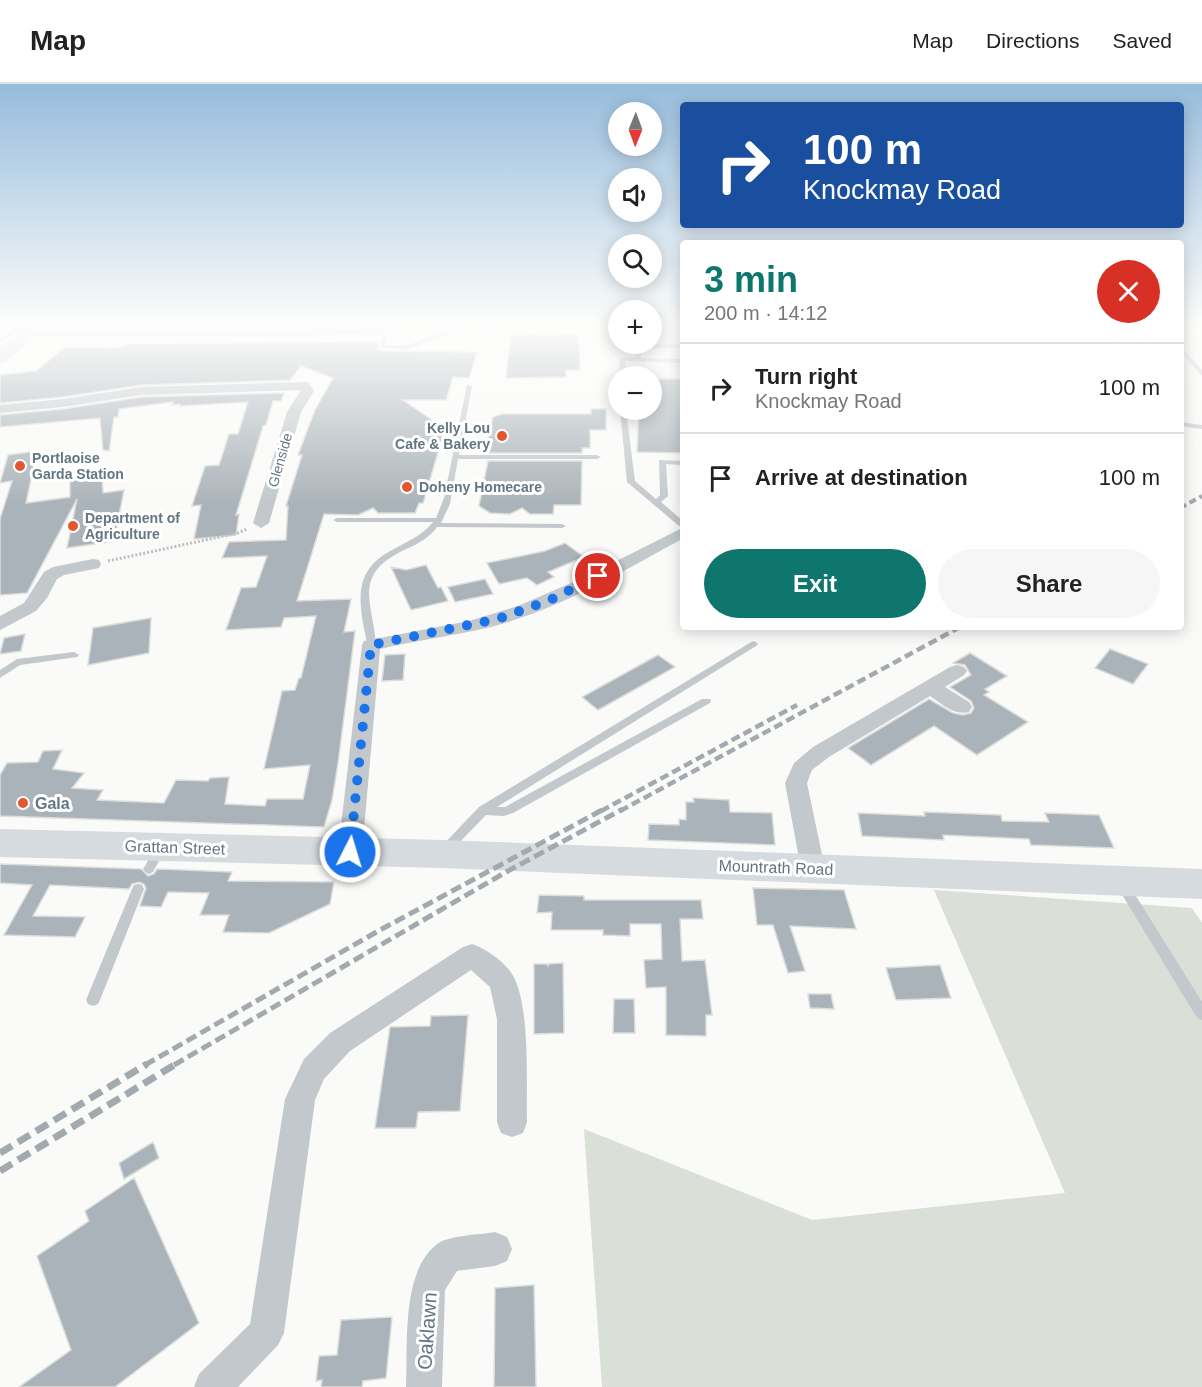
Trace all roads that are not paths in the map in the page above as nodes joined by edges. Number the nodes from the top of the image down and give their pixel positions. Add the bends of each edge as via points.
1 (470, 386) dead end
2 (0, 409) edge
3 (624, 420) edge
4 (1184, 425) edge
5 (1202, 427) edge
6 (456, 457) junction
7 (597, 457) dead end
8 (680, 463) edge
9 (655, 502) junction
10 (337, 520) dead end
11 (680, 522) edge
12 (261, 523) road end
13 (437, 523) junction
14 (562, 526) dead end
15 (680, 534) edge
16 (93, 564) road end
17 (0, 624) edge
18 (753, 644) dead end
19 (371, 645) junction
20 (74, 655) dead end
21 (957, 671) dead end
22 (0, 675) edge
23 (930, 687) junction
24 (706, 701) dead end
25 (962, 707) dead end
26 (483, 810) junction
27 (0, 843) edge
28 (350, 852) junction
29 (441, 854) junction
30 (813, 869) junction
31 (1121, 881) junction
32 (1202, 884) edge
33 (138, 889) dead end
34 (93, 1000) dead end
35 (1202, 1014) edge
36 (512, 1122) dead end
37 (495, 1249) dead end
38 (212, 1387) edge
39 (424, 1387) edge

1 - 6 lane
2 - 12 street, Glenside via 141,391 305,386 308,391 294,412
3 - 9 lane via 630,483
4 - 5 lane
6 - 7 lane
6 - 13 lane via 447,504
8 - 9 lane via 662,462 664,496
9 - 11 lane
10 - 13 lane
13 - 14 lane
13 - 19 lane via 369,571 364,601
15 - 19 street via 525,610
16 - 17 street via 50,576 30,607
18 - 26 lane
19 - 28 street
20 - 22 lane via 17,662
21 - 23 street
23 - 25 street
23 - 30 street via 821,752 797,774
24 - 26 lane via 509,810
26 - 29 lane
27 - 28 main road, Grattan Street via 155,858
28 - 29 main road, Mountrath Road
29 - 30 main road, Mountrath Road
30 - 31 main road, Mountrath Road
31 - 32 main road, Mountrath Road
31 - 35 lane
33 - 34 lane
36 - 38 street via 511,1019 502,981 472,955 340,1042 314,1069 300,1099 266,1333
37 - 39 street, Oaklawn via 448,1256 437,1270 429,1287

